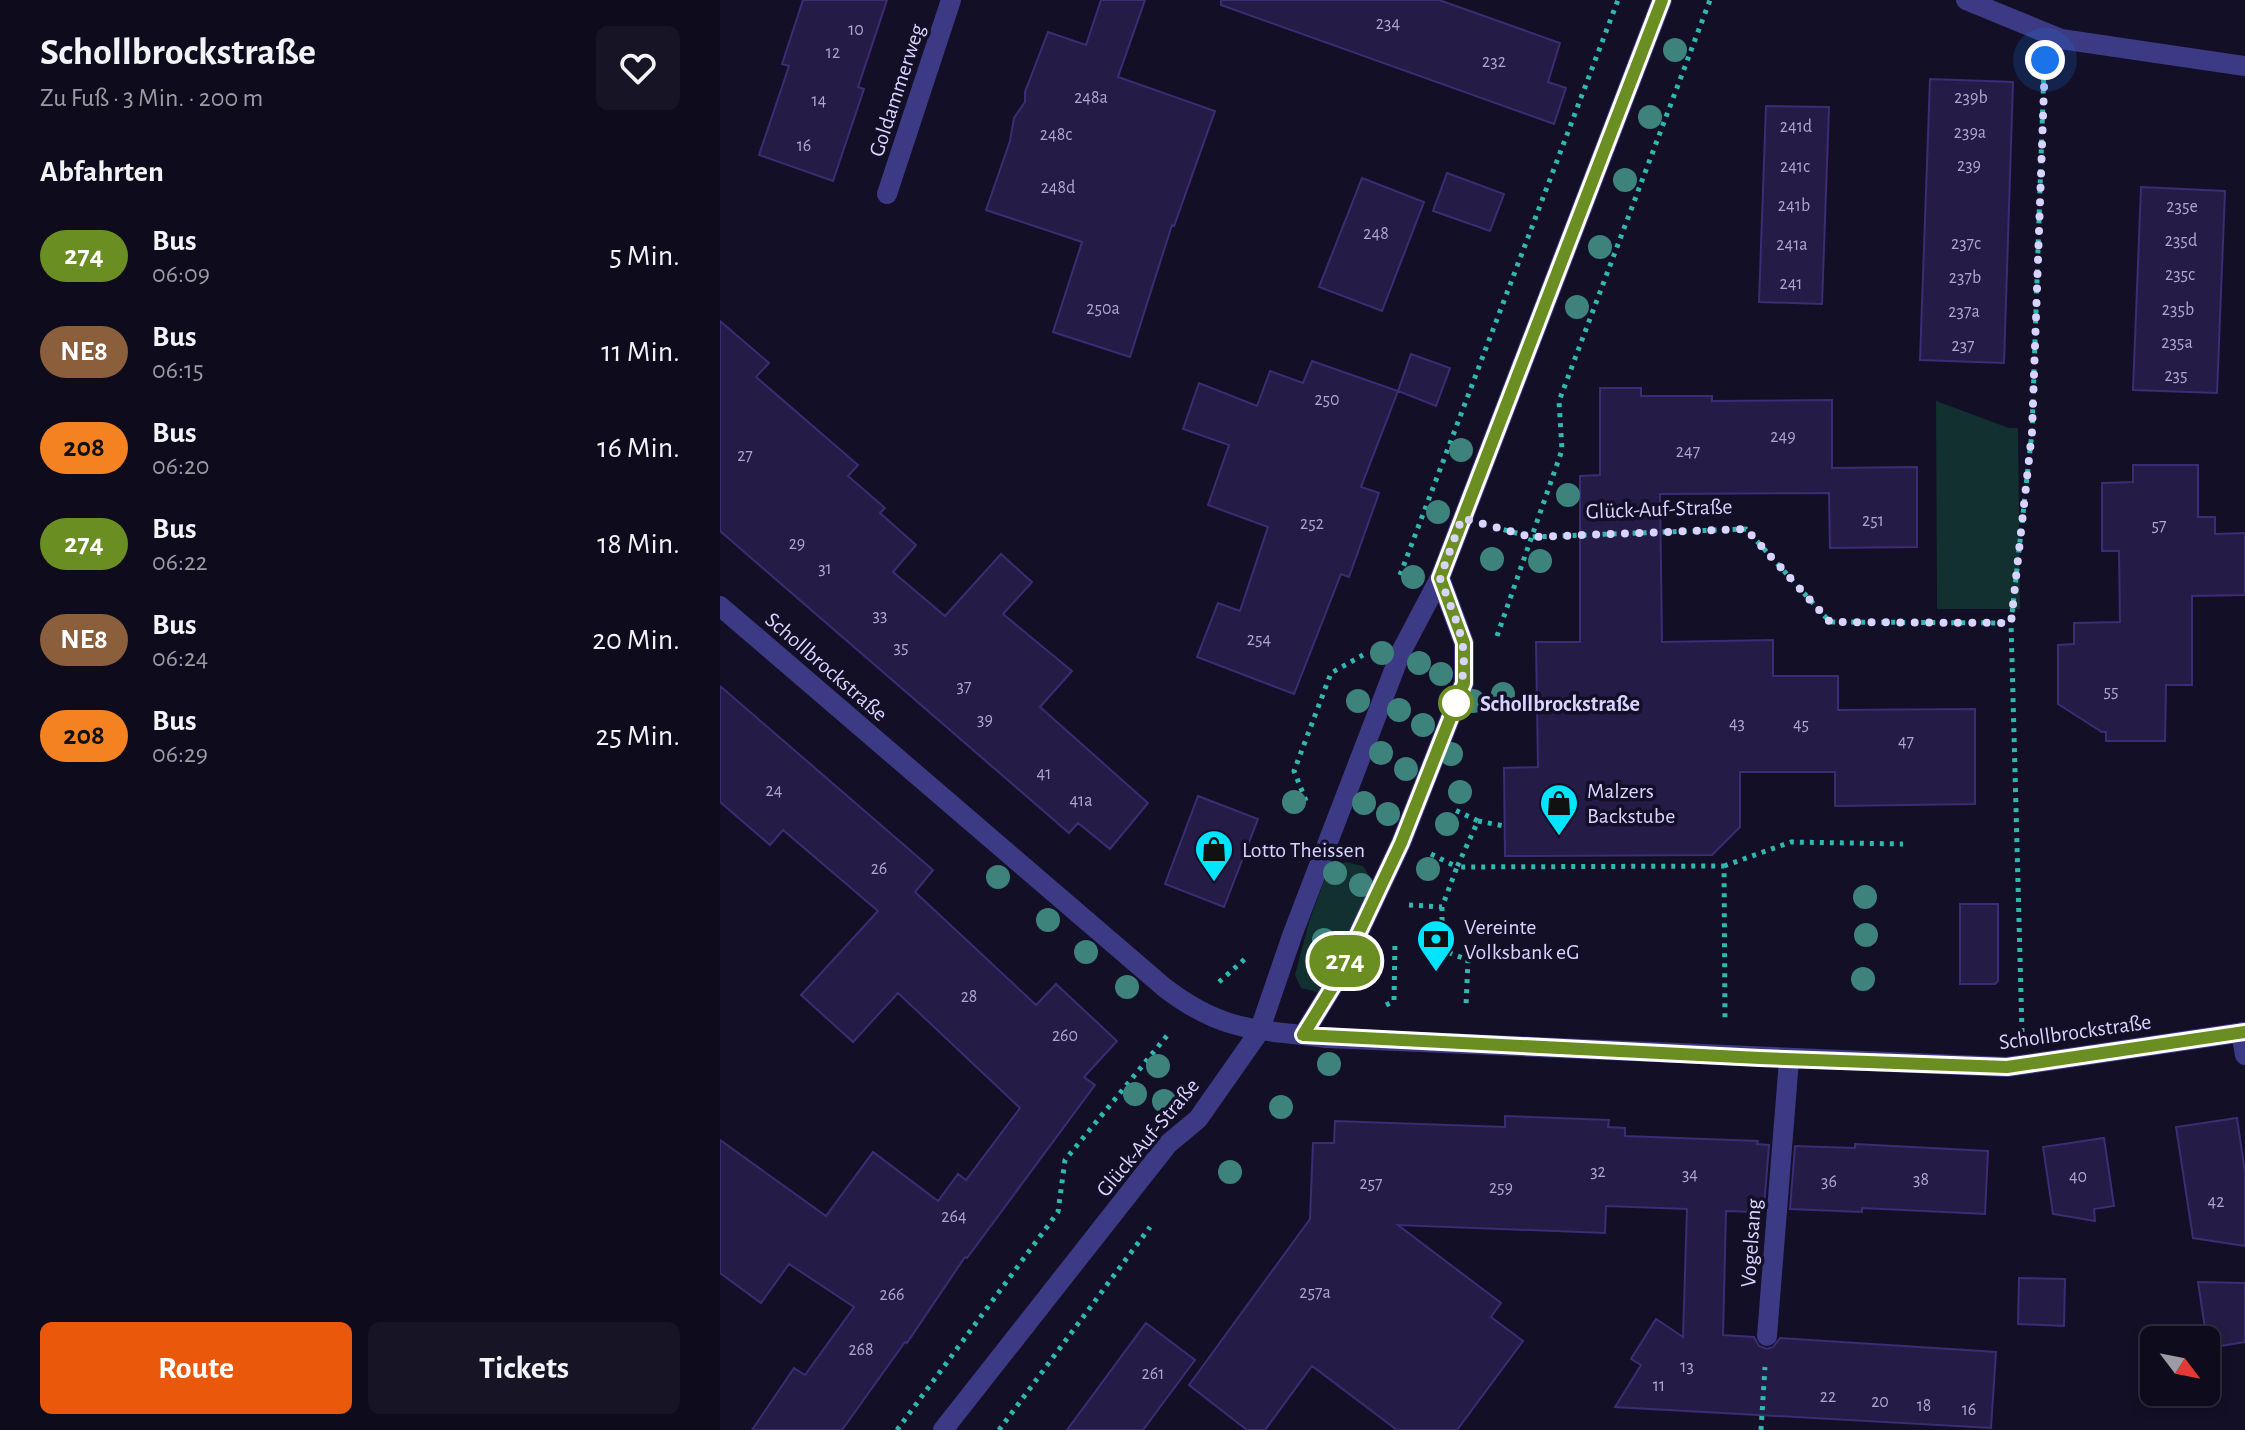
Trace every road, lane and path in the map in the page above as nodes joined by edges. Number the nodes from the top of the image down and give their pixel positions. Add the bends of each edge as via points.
1 (951, 0) edge
2 (1618, 0) edge
3 (1662, 0) edge
4 (1710, 0) edge
5 (1966, 0) edge
6 (2046, 33) junction
7 (2245, 66) edge
8 (887, 194) dead end
9 (1462, 518) junction
10 (1531, 537) junction
11 (1399, 578) dead end
12 (1440, 578) junction
13 (720, 606) edge
14 (2011, 623) junction
15 (1494, 646) dead end
16 (1371, 650) dead end
17 (1308, 805) dead end
18 (1459, 812) dead end
19 (1478, 821) junction
20 (1504, 826) dead end
21 (1903, 844) dead end
22 (1439, 858) dead end
23 (1724, 866) junction
24 (1457, 867) junction
25 (1396, 905) dead end
26 (1442, 907) junction
27 (1396, 932) dead end
28 (1254, 951) dead end
29 (1466, 1006) dead end
30 (1190, 1007) junction
31 (1381, 1008) dead end
32 (1725, 1020) dead end
33 (1259, 1032) junction
34 (2243, 1032) edge
35 (1303, 1035) junction
36 (2245, 1055) edge
37 (1789, 1060) junction
38 (2021, 1065) junction
39 (1159, 1215) dead end
40 (1767, 1336) joint
41 (897, 1430) edge
42 (943, 1430) edge
43 (999, 1430) edge
44 (1761, 1430) edge

1 - 8 street, Goldammerweg
2 - 11 path
3 - 9 street, Glück-Auf-Straße
4 - 10 path via 1559,401 1562,450
5 - 6 street
6 - 7 street
6 - 14 path via 2032,432
9 - 10 path, Glück-Auf-Straße
9 - 12 street, Glück-Auf-Straße
10 - 14 path, Glück-Auf-Straße via 1746,529 1830,622
10 - 15 path
12 - 33 street, Glück-Auf-Straße via 1401,652
12 - 35 street via 1464,643 1464,683 1401,843 1335,983
13 - 30 street, Schollbrockstraße
14 - 38 path
16 - 17 path via 1331,673 1294,771
18 - 19 path
19 - 20 path
19 - 24 path
21 - 23 path via 1791,842
22 - 24 path
23 - 24 path
23 - 32 path
24 - 26 path
25 - 26 path
26 - 29 path via 1442,950 1468,960
27 - 31 path via 1394,1001
28 - 30 path
30 - 33 street, Schollbrockstraße
30 - 41 path via 1065,1160 1058,1212
33 - 35 street, Schollbrockstraße
33 - 42 street, Glück-Auf-Straße via 1198,1119 1168,1144
34 - 36 street
34 - 38 street, Schollbrockstraße
35 - 37 street, Schollbrockstraße
37 - 38 street, Schollbrockstraße
37 - 40 street, Vogelsang
39 - 43 path
40 - 44 path

